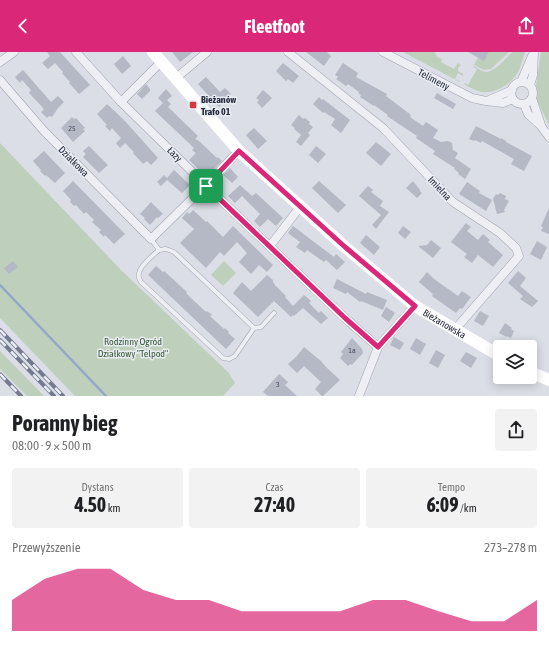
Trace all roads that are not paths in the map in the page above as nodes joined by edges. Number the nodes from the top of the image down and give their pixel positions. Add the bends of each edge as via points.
1 (14, 52) edge
2 (76, 52) edge
3 (153, 52) edge
4 (207, 52) edge
5 (288, 52) edge
6 (383, 52) edge
7 (534, 52) edge
8 (0, 62) edge
9 (161, 62) junction
10 (176, 78) junction
11 (0, 80) edge
12 (521, 82) junction
13 (530, 85) junction
14 (512, 90) junction
15 (532, 98) junction
16 (513, 99) junction
17 (486, 101) junction
18 (121, 102) junction
19 (524, 104) junction
20 (541, 126) junction
21 (549, 137) edge
22 (239, 151) junction
23 (206, 186) junction
24 (300, 207) junction
25 (151, 239) junction
26 (270, 246) junction
27 (159, 250) junction
28 (415, 306) junction
29 (274, 313) dead end
30 (254, 328) junction
31 (455, 331) junction
32 (378, 347) junction
33 (493, 352) edge
34 (537, 375) edge
35 (549, 380) edge
36 (358, 396) edge

1 - 8 street
2 - 18 street, Łazy
3 - 9 street, Bieżanowska
4 - 10 street
5 - 31 street, Imielna via 383,128 453,202 500,233 516,248 519,256
6 - 17 street, Telimeny via 458,92
7 - 12 street
7 - 13 street
9 - 10 street, Bieżanowska
9 - 18 street
10 - 22 street, Bieżanowska
11 - 25 street, Działkowa via 49,136
12 - 13 street
12 - 14 street
13 - 15 street
14 - 16 street
14 - 17 street
15 - 19 street
15 - 20 street
16 - 17 street, Telimeny via 503,103
16 - 19 street
18 - 23 street, Łazy
19 - 20 street via 528,114
20 - 21 street
22 - 23 street
22 - 24 street, Bieżanowska
23 - 25 street
23 - 26 street, Łazy
24 - 26 street
24 - 28 street, Bieżanowska
25 - 27 lane, Działkowa
26 - 32 street, Łazy
27 - 30 lane via 174,252
27 - 30 lane via 140,269 138,278 220,356 229,359 235,356
28 - 31 street, Bieżanowska
28 - 32 street
29 - 30 lane via 261,327
31 - 33 street, Bieżanowska
32 - 36 street
34 - 35 street

